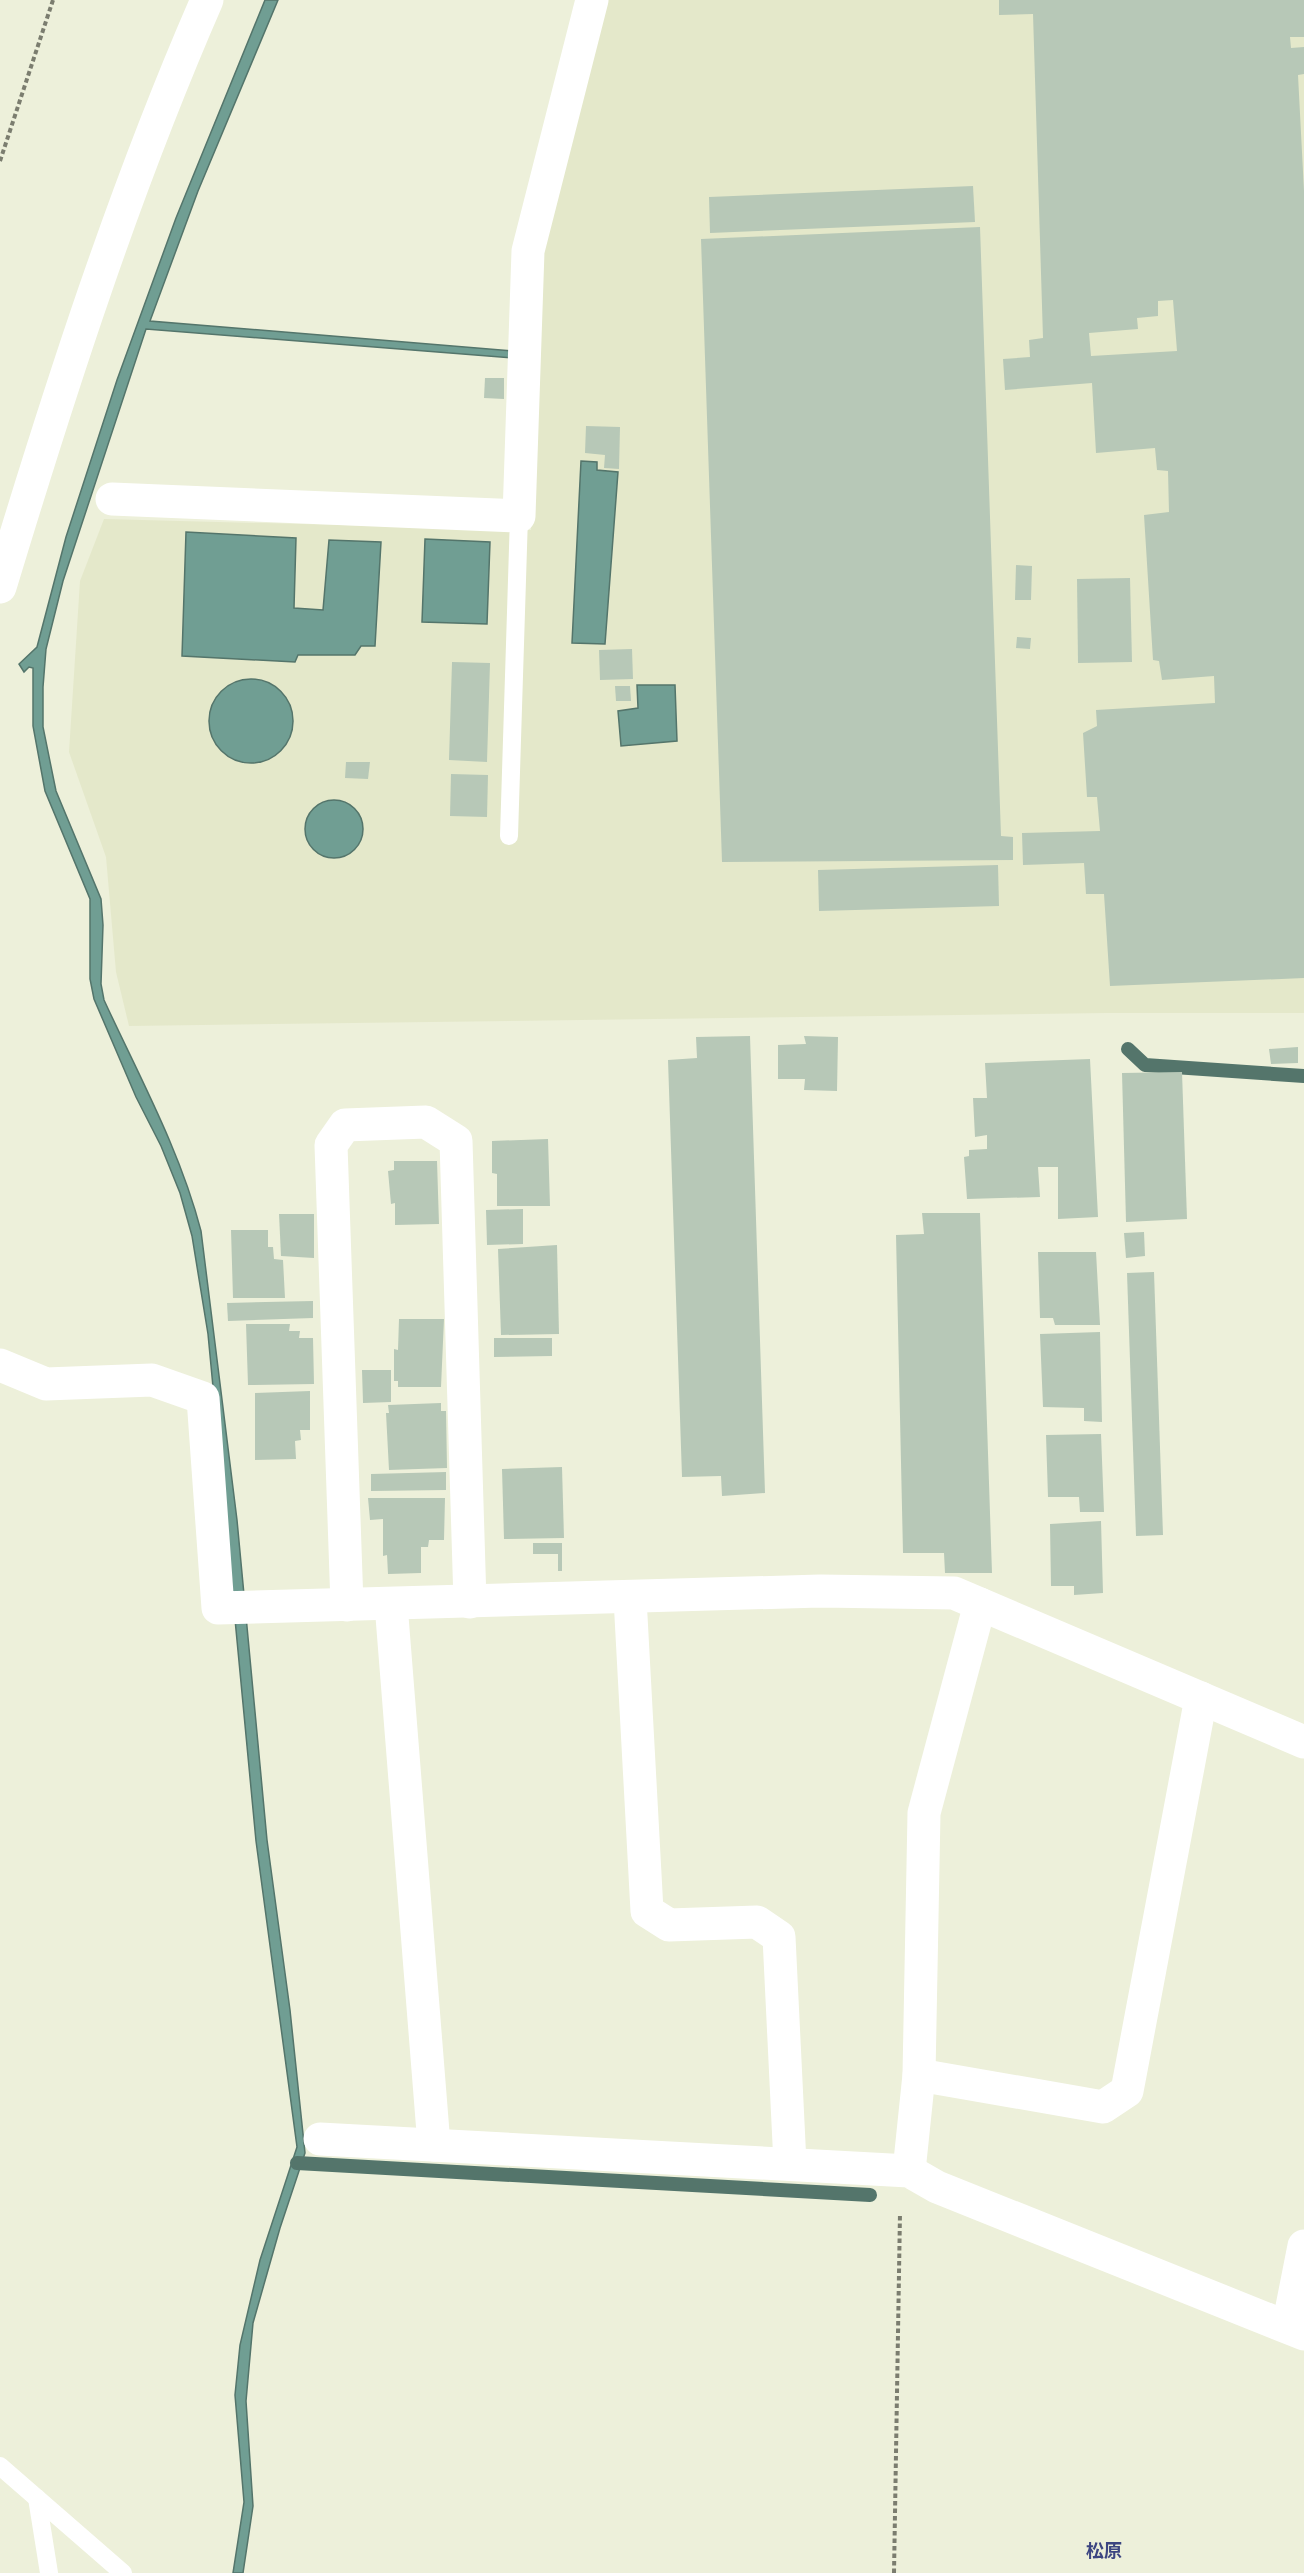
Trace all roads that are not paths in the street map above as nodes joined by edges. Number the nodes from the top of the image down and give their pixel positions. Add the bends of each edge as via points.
1 (207, 0) edge
2 (592, 0) edge
3 (112, 499) dead end
4 (519, 516) junction
5 (0, 587) edge
6 (509, 836) dead end
7 (0, 1365) edge
8 (630, 1598) junction
9 (470, 1602) junction
10 (391, 1604) junction
11 (980, 1604) junction
12 (347, 1605) junction
13 (1201, 1698) junction
14 (1304, 1742) edge
15 (919, 2076) junction
16 (320, 2139) dead end
17 (434, 2145) junction
18 (790, 2164) junction
19 (909, 2171) junction
20 (1304, 2247) edge
21 (1296, 2331) edge
22 (0, 2466) edge
23 (37, 2498) junction
24 (49, 2573) edge
25 (123, 2573) edge

1 - 5 street via 174,76 56,402
2 - 4 street via 528,251
3 - 4 street
4 - 6 lane
7 - 12 street via 46,1384 152,1380 203,1398 218,1608
8 - 9 street
8 - 11 street via 820,1591 954,1593
8 - 18 street via 647,1911 669,1925 757,1922 779,1937
9 - 10 street
9 - 12 street via 456,1141 426,1122 345,1125 331,1144
10 - 12 street
10 - 17 street
11 - 13 street
11 - 15 street via 924,1813
13 - 14 street
13 - 15 street via 1127,2091 1103,2107
15 - 19 street
16 - 17 street
17 - 18 street
18 - 19 street
19 - 21 street via 937,2187
20 - 21 street
22 - 23 lane
23 - 24 lane
23 - 25 lane

